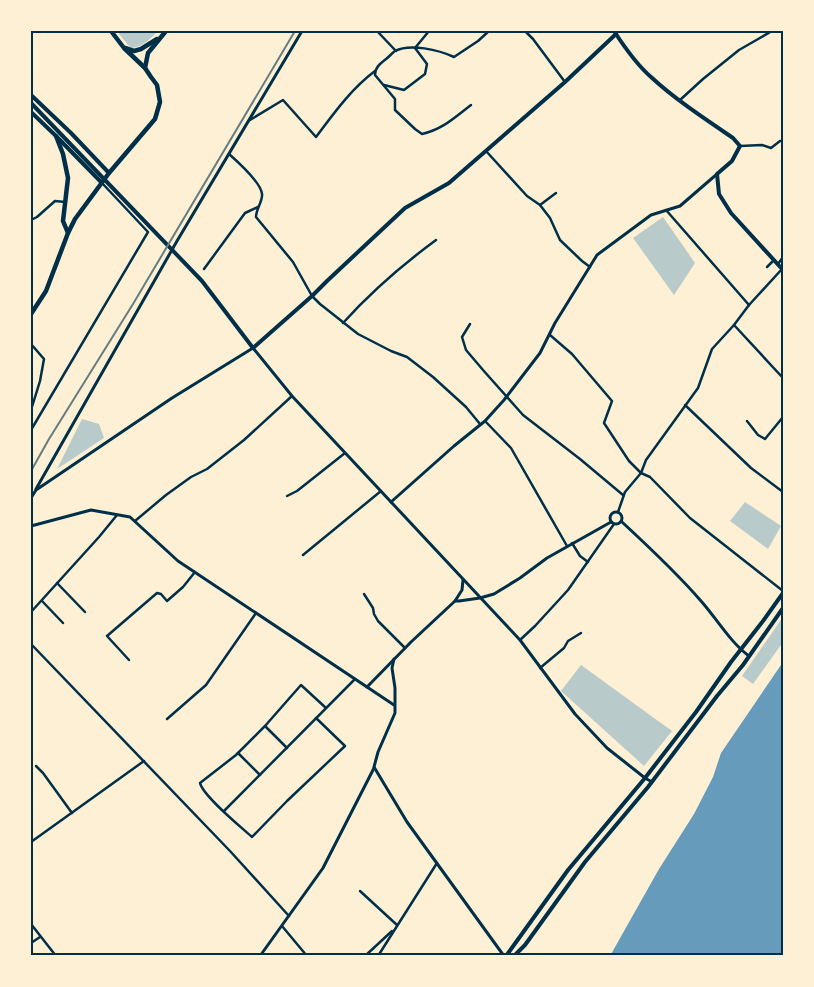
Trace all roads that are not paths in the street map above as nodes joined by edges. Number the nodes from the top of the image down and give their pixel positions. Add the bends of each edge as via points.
1 (111, 31) edge
2 (166, 31) edge
3 (302, 31) edge
4 (377, 31) edge
5 (429, 31) edge
6 (489, 31) edge
7 (525, 31) edge
8 (772, 31) edge
9 (616, 32) edge
10 (159, 38) junction
11 (124, 48) junction
12 (415, 48) junction
13 (396, 51) junction
14 (145, 68) junction
15 (374, 71) junction
16 (565, 82) junction
17 (384, 85) junction
18 (31, 96) edge
19 (679, 101) junction
20 (31, 103) edge
21 (471, 105) dead end
22 (31, 112) edge
23 (250, 120) junction
24 (56, 136) junction
25 (783, 141) edge
26 (740, 146) junction
27 (486, 151) junction
28 (229, 154) junction
29 (109, 173) junction
30 (717, 174) junction
31 (102, 183) junction
32 (556, 193) dead end
33 (65, 202) junction
34 (540, 205) junction
35 (258, 207) junction
36 (666, 210) junction
37 (31, 220) edge
38 (68, 233) junction
39 (436, 240) dead end
40 (783, 257) edge
41 (774, 260) junction
42 (778, 264) junction
43 (590, 267) junction
44 (767, 267) dead end
45 (204, 269) dead end
46 (782, 269) edge
47 (312, 296) junction
48 (749, 305) junction
49 (31, 314) edge
50 (342, 323) junction
51 (470, 324) dead end
52 (734, 325) junction
53 (550, 335) junction
54 (31, 344) edge
55 (254, 348) junction
56 (783, 378) edge
57 (292, 396) junction
58 (506, 397) junction
59 (685, 405) junction
60 (31, 410) edge
61 (783, 417) edge
62 (485, 421) junction
63 (747, 421) dead end
64 (480, 424) junction
65 (31, 430) edge
66 (345, 453) junction
67 (641, 473) junction
68 (36, 490) junction
69 (381, 491) junction
70 (783, 492) edge
71 (623, 495) junction
72 (287, 496) dead end
73 (31, 498) edge
74 (391, 502) junction
75 (618, 512) junction
76 (117, 514) junction
77 (135, 521) junction
78 (622, 522) junction
79 (612, 523) junction
80 (31, 526) edge
81 (572, 543) junction
82 (567, 546) junction
83 (303, 555) dead end
84 (588, 562) junction
85 (195, 572) junction
86 (463, 580) junction
87 (58, 583) junction
88 (783, 592) edge
89 (364, 594) dead end
90 (480, 598) junction
91 (42, 601) junction
92 (455, 601) junction
93 (783, 608) edge
94 (31, 612) edge
95 (85, 612) dead end
96 (256, 612) junction
97 (63, 623) dead end
98 (581, 632) dead end
99 (520, 640) junction
100 (31, 644) edge
101 (405, 648) junction
102 (741, 650) junction
103 (749, 656) junction
104 (394, 659) junction
105 (129, 660) dead end
106 (540, 668) junction
107 (355, 679) junction
108 (367, 686) junction
109 (394, 705) junction
110 (326, 708) junction
111 (316, 718) junction
112 (167, 719) dead end
113 (266, 726) junction
114 (287, 748) junction
115 (238, 753) junction
116 (144, 761) junction
117 (36, 766) dead end
118 (374, 767) junction
119 (260, 775) junction
120 (645, 778) junction
121 (652, 782) junction
122 (224, 811) junction
123 (72, 813) junction
124 (31, 842) edge
125 (437, 863) junction
126 (360, 891) dead end
127 (289, 916) junction
128 (31, 924) edge
129 (282, 926) junction
130 (396, 926) junction
131 (40, 936) junction
132 (31, 944) edge
133 (56, 956) edge
134 (260, 956) edge
135 (307, 956) edge
136 (365, 956) edge
137 (378, 956) edge
138 (505, 956) edge
139 (514, 956) edge

1 - 11 main road
2 - 10 main road
3 - 23 street
4 - 13 street
5 - 12 street
6 - 12 street via 454,57
7 - 16 street
8 - 19 street via 739,50
9 - 16 main road
9 - 19 main road via 650,76
10 - 11 main road via 141,49
10 - 14 main road via 148,53
11 - 14 main road
12 - 13 street
12 - 17 street via 427,64 425,74 404,90
13 - 15 street
14 - 29 main road via 157,85 160,102 154,119
15 - 17 street
15 - 23 street via 342,103 316,137 283,100
16 - 27 main road
17 - 21 street via 394,98 395,110 422,134 440,128
18 - 29 main road
19 - 26 main road
20 - 55 main road via 202,281
22 - 24 main road
23 - 28 street
24 - 31 main road
24 - 33 main road via 68,178
25 - 26 street via 771,148
26 - 30 main road via 732,161
27 - 34 street via 527,196
27 - 47 main road via 449,183 406,208
28 - 35 street via 262,192
28 - 68 street
29 - 31 main road
30 - 36 street via 680,206
30 - 41 main road via 718,194
31 - 38 main road
31 - 65 street via 148,232
32 - 34 street
33 - 37 street via 55,201
33 - 38 main road via 63,220
34 - 43 street via 560,240
35 - 45 street via 245,213
35 - 47 street via 256,216 293,262
36 - 43 street via 651,215 597,255
36 - 48 street
38 - 49 main road via 46,291
39 - 50 street
40 - 42 street
41 - 42 main road
41 - 44 street
42 - 46 main road
43 - 53 street
46 - 48 street
47 - 50 street
47 - 55 main road
48 - 52 street
50 - 64 street via 407,357 433,377
51 - 58 street via 462,337 466,350
52 - 56 street
52 - 59 street via 712,348 698,388
53 - 58 street
53 - 67 street via 572,354 612,401 604,423 629,461
54 - 60 street via 44,359
55 - 57 street
55 - 68 street via 172,398
57 - 66 street
57 - 77 street via 244,440
58 - 62 street
58 - 71 street via 523,415
59 - 67 street via 646,460
59 - 70 street via 751,468
61 - 63 street via 765,439
62 - 64 street
62 - 82 street via 511,448
64 - 74 street
66 - 69 street
66 - 72 street
67 - 71 street
67 - 88 street via 650,477 690,518
68 - 73 street
69 - 74 street
69 - 83 street
71 - 75 street
74 - 86 street
75 - 78 street via 622,515
75 - 79 street via 611,515
76 - 77 street
76 - 80 street via 92,510
76 - 87 street
77 - 85 street via 178,561
78 - 79 street
78 - 102 street via 677,574
79 - 81 street
79 - 84 street
81 - 82 street
81 - 84 street
82 - 90 street via 494,594
84 - 99 street via 568,590
85 - 96 street
85 - 105 street via 168,601 157,593 107,636
86 - 90 street
86 - 92 street via 462,590
87 - 91 street
87 - 95 street
88 - 102 main road
89 - 101 street via 378,621
90 - 92 street
90 - 99 street
91 - 94 street
91 - 97 street
92 - 101 street
93 - 103 main road
96 - 107 street
96 - 112 street via 206,685
98 - 106 street
99 - 106 street
100 - 116 street
101 - 104 street
102 - 103 street
102 - 120 main road
103 - 121 main road
104 - 108 street
104 - 109 street
106 - 120 street via 575,714 607,748
107 - 108 street
107 - 110 street
108 - 109 street
109 - 118 street via 395,713
110 - 111 street
110 - 113 street via 301,685
111 - 114 street
111 - 122 street via 344,746 252,837
113 - 114 street
113 - 115 street
114 - 119 street
115 - 119 street
115 - 122 street via 200,783
116 - 123 street
116 - 127 street
117 - 123 street
118 - 125 street
118 - 127 street via 323,868
119 - 122 street
120 - 121 street
120 - 138 main road via 568,870
121 - 139 main road via 584,862
123 - 124 street
125 - 130 street
125 - 138 street
126 - 130 street
127 - 129 street
128 - 131 street
129 - 134 street
129 - 135 street
130 - 136 street
130 - 137 street
131 - 132 street
131 - 133 street

